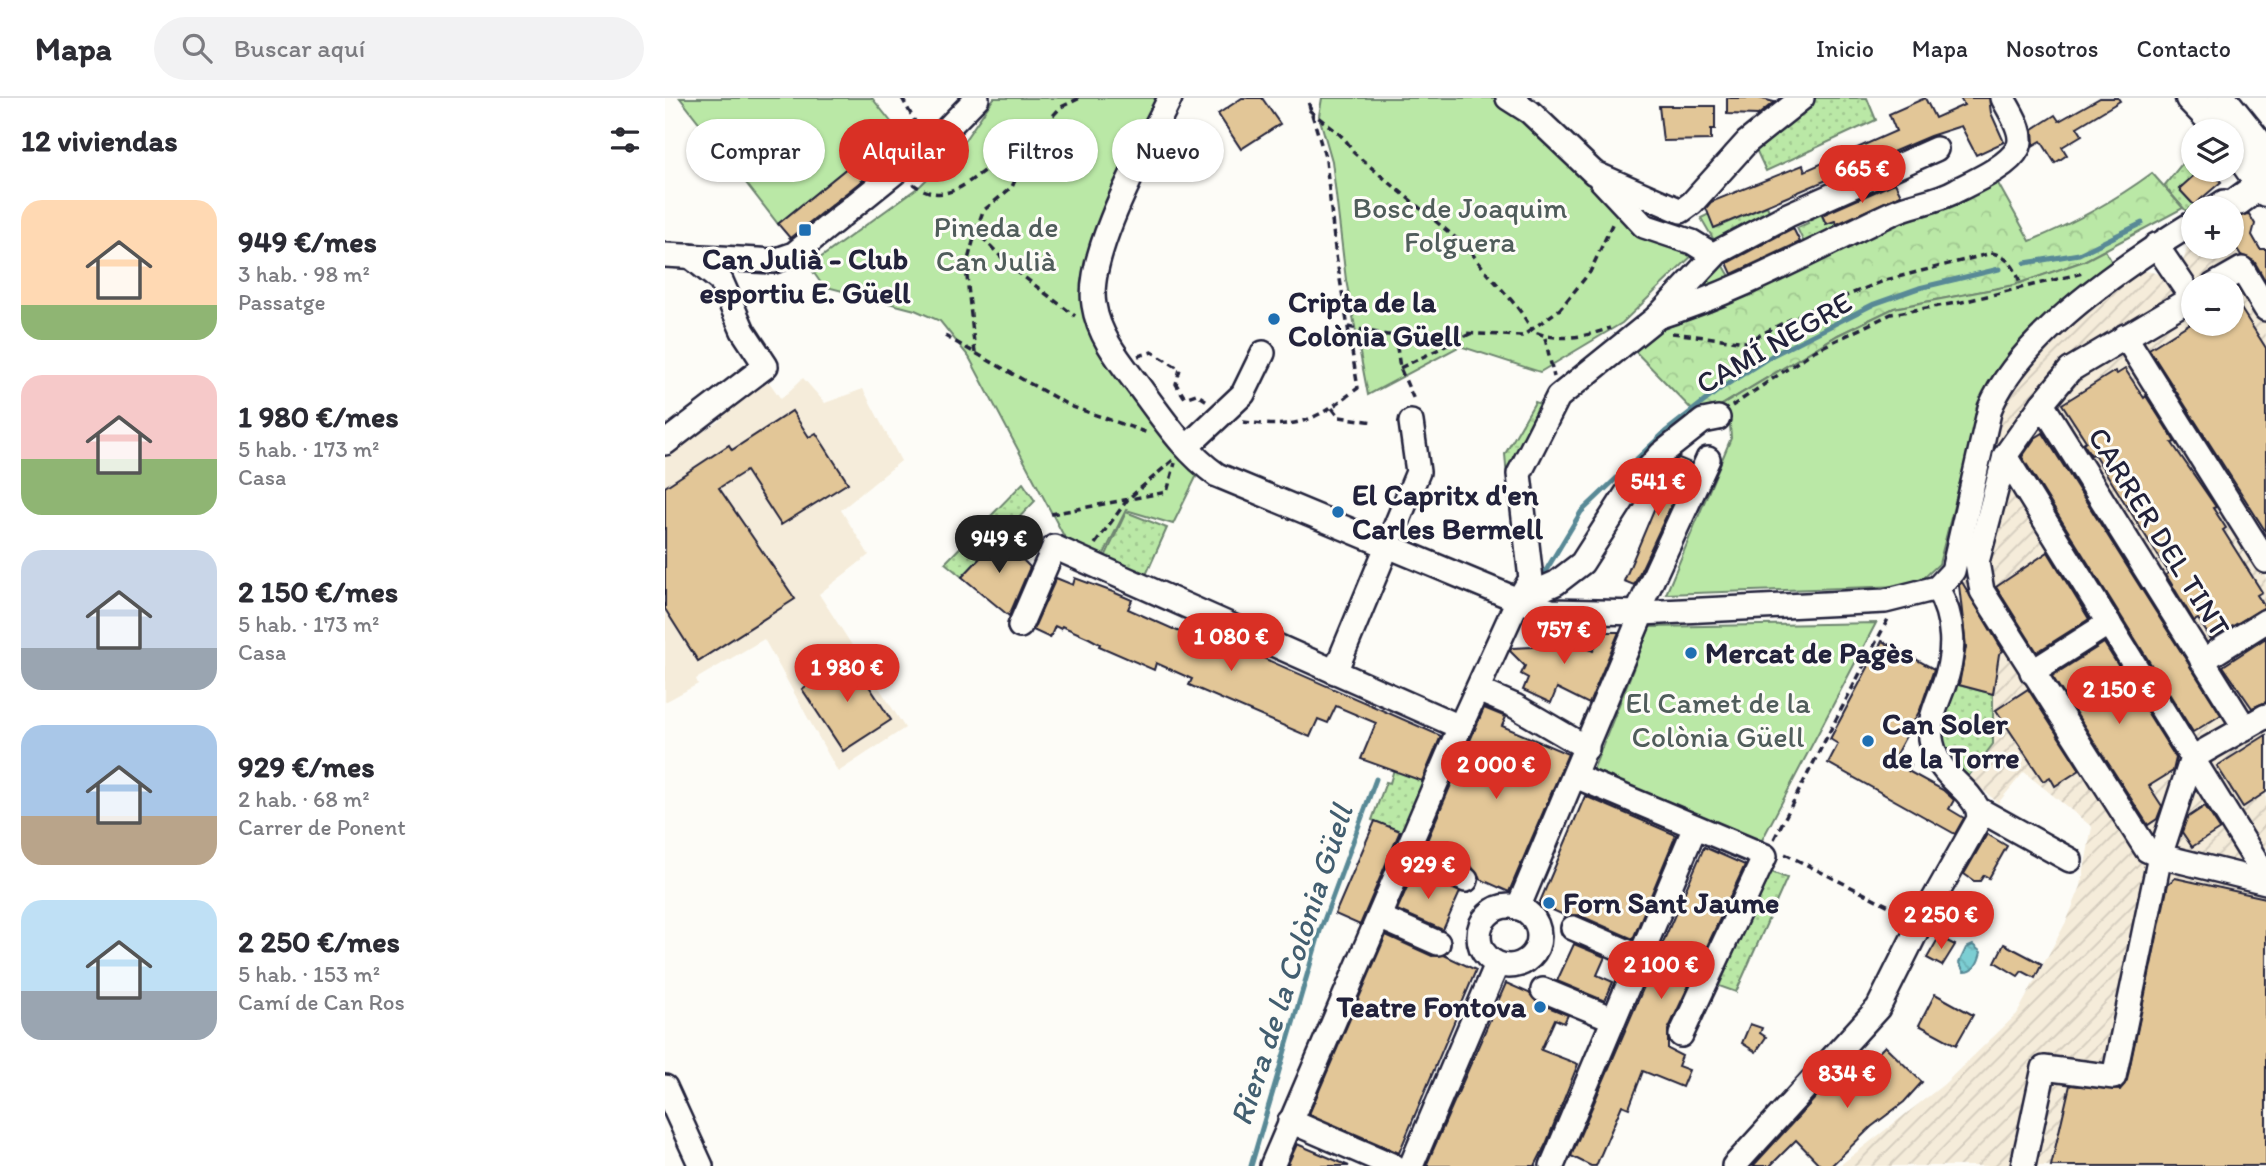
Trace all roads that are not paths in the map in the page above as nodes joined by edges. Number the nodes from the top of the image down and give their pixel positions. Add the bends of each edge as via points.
1 (977, 98) edge
2 (1170, 98) edge
3 (1508, 98) edge
4 (1802, 98) edge
5 (2003, 98) edge
6 (2190, 98) edge
7 (2222, 98) edge
8 (2210, 119) edge
9 (1936, 149) dead end
10 (2266, 152) edge
11 (2244, 159) edge
12 (1594, 173) junction
13 (2264, 184) edge
14 (2237, 196) edge
15 (2244, 201) edge
16 (2266, 211) edge
17 (2181, 230) edge
18 (2156, 245) junction
19 (665, 255) edge
20 (1713, 255) junction
21 (690, 256) junction
22 (2235, 273) edge
23 (2181, 282) edge
24 (2181, 304) edge
25 (2266, 309) edge
26 (1657, 324) junction
27 (2125, 336) junction
28 (1263, 353) dead end
29 (2042, 404) junction
30 (1415, 416) road end
31 (1718, 418) road end
32 (665, 443) edge
33 (1181, 449) junction
34 (2005, 456) junction
35 (1708, 459) dead end
36 (1388, 545) junction
37 (2266, 561) edge
38 (1979, 575) junction
39 (1937, 588) junction
40 (1518, 600) junction
41 (1949, 610) junction
42 (1639, 613) junction
43 (2266, 621) edge
44 (2109, 623) junction
45 (1020, 626) dead end
46 (2202, 661) junction
47 (1335, 672) junction
48 (2032, 672) junction
49 (1478, 690) junction
50 (2266, 716) edge
51 (1460, 727) junction
52 (2245, 728) junction
53 (1587, 748) junction
54 (2192, 758) junction
55 (1575, 776) junction
56 (1978, 809) junction
57 (1695, 827) junction
58 (2258, 845) edge
59 (1406, 852) junction
60 (2160, 856) junction
61 (2070, 860) dead end
62 (2217, 870) junction
63 (2266, 879) edge
64 (1466, 880) dead end
65 (1518, 908) junction
66 (1379, 917) junction
67 (1573, 928) dead end
68 (1438, 943) dead end
69 (1640, 957) junction
70 (1497, 964) junction
71 (1543, 990) dead end
72 (1613, 1019) junction
73 (1681, 1035) dead end
74 (665, 1087) edge
75 (1290, 1121) junction
76 (701, 1166) edge
77 (1272, 1166) edge
78 (1394, 1166) edge
79 (1411, 1166) edge
80 (1552, 1166) edge
81 (1734, 1166) edge
82 (2023, 1166) edge

1 - 21 street via 940,136 794,254 774,261
2 - 33 street via 1104,240 1093,304 1099,326
3 - 12 street via 1530,112
4 - 12 street via 1747,142 1681,211
5 - 26 street via 2020,142 1997,166 1956,191 1902,209
6 - 8 main road
7 - 10 main road
9 - 20 street via 1787,215
10 - 13 main road
11 - 13 main road
12 - 20 street via 1644,226 1699,244
13 - 14 main road
15 - 16 main road
17 - 18 street
18 - 23 street
18 - 39 street via 2033,344 2001,383 1990,408 1953,571
19 - 21 street
20 - 26 street
21 - 32 street via 721,281 743,331 766,366
22 - 25 street via 2242,269
24 - 27 street
26 - 40 street via 1558,397 1520,474 1531,579
27 - 29 street via 2070,370
27 - 37 street
28 - 33 street via 1243,394
29 - 34 street
29 - 46 street, CARRER DEL TINT
30 - 36 street via 1418,472
31 - 40 street, CAMÍ NEGRE via 1703,421 1661,454 1627,493 1582,563 1556,583
33 - 36 street via 1217,475
34 - 38 street via 1977,562
34 - 44 street
35 - 42 street
36 - 40 street
36 - 47 street
38 - 41 street via 1963,578
38 - 48 street via 1982,592
39 - 41 street
39 - 42 street via 1904,599
40 - 42 street via 1551,611
40 - 49 street
41 - 56 street via 1948,673 1929,727 1941,768
42 - 53 street
43 - 46 street
44 - 48 street
44 - 54 street
45 - 47 street via 1054,547
46 - 52 street, CARRER DEL TINT
47 - 51 street
48 - 60 street via 2147,850
49 - 51 street
49 - 53 street
50 - 52 street
51 - 59 street
52 - 54 street
53 - 55 street
54 - 58 street
54 - 60 street
55 - 57 street
55 - 65 street
56 - 61 street
56 - 81 street via 1979,819 1878,1008
57 - 69 street
57 - 73 street via 1767,851
58 - 62 street
58 - 63 street
59 - 64 street
59 - 66 street
60 - 62 street
60 - 82 street via 2114,1077 2044,1068
62 - 63 street
65 - 70 street via 1509,906 1489,913 1479,930 1482,950
65 - 70 street via 1534,919 1537,947 1525,961
66 - 68 street
66 - 75 street
67 - 69 street
69 - 72 street
70 - 79 street
71 - 72 street
72 - 80 street
74 - 76 street
75 - 77 street
75 - 78 street

